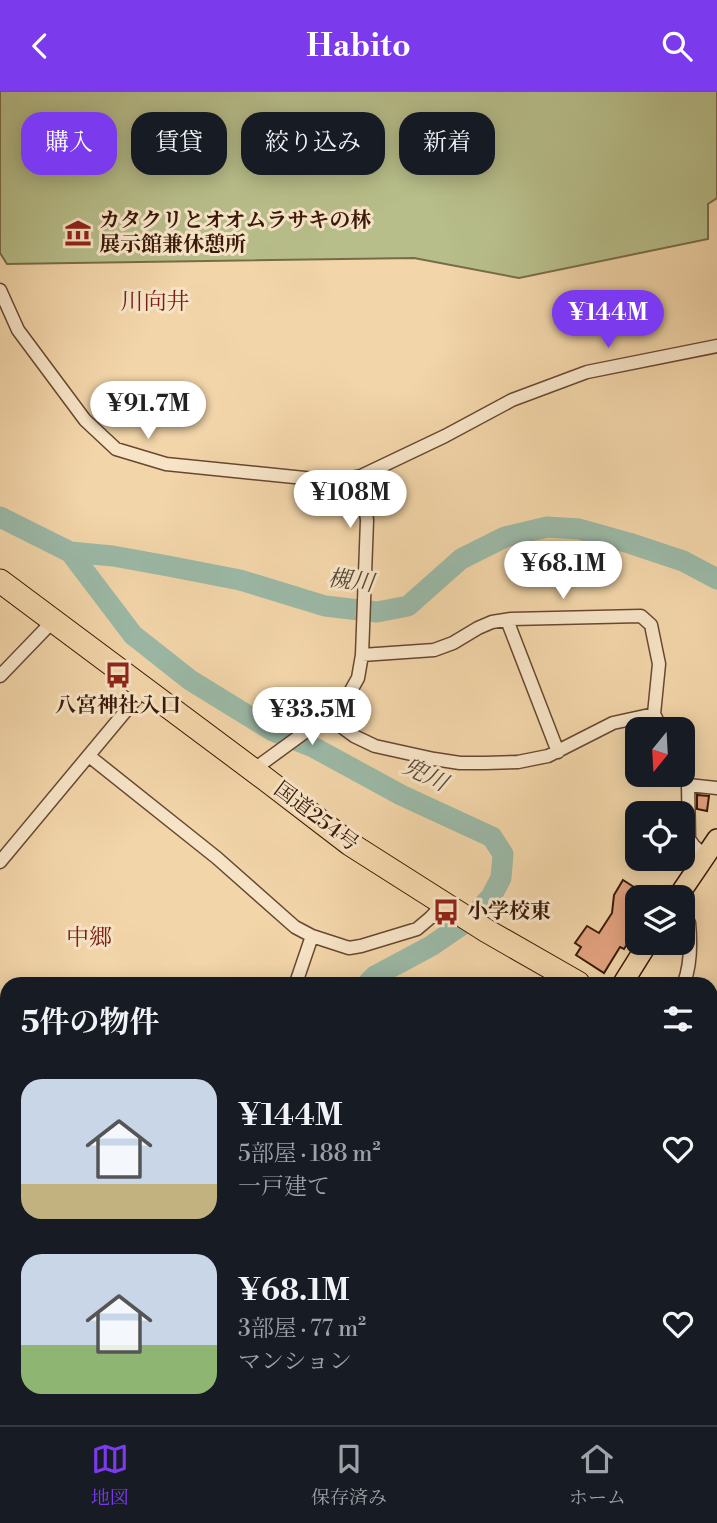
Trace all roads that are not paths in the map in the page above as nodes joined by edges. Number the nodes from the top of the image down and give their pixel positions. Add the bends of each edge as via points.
1 (0, 290) edge
2 (717, 346) edge
3 (361, 476) junction
4 (0, 581) edge
5 (507, 620) junction
6 (53, 621) junction
7 (362, 653) junction
8 (0, 676) edge
9 (144, 689) junction
10 (654, 714) junction
11 (656, 717) edge
12 (324, 718) junction
13 (558, 752) junction
14 (89, 756) junction
15 (253, 770) junction
16 (695, 782) edge
17 (686, 787) edge
18 (717, 788) edge
19 (717, 839) edge
20 (705, 856) junction
21 (0, 862) edge
22 (686, 885) edge
23 (446, 905) junction
24 (312, 936) junction
25 (640, 955) edge
26 (689, 955) edge
27 (298, 977) edge
28 (568, 977) edge
29 (627, 977) edge
30 (686, 977) edge

1 - 3 street via 18,330 85,420 116,449 166,464 334,481
2 - 3 street via 597,369 533,391
3 - 7 street via 367,520
4 - 6 highway, 国道254号
5 - 7 street via 492,622 434,650
5 - 10 street via 641,616 651,625 659,664
5 - 13 street
6 - 8 street
6 - 9 highway, 国道254号
7 - 12 street via 354,687
9 - 14 street
9 - 15 highway, 国道254号
10 - 11 street
10 - 13 street via 613,723
12 - 13 street via 375,746 460,763 518,762
12 - 15 street
14 - 21 street
14 - 24 street via 295,927
15 - 23 highway, 国道254号 via 350,844
16 - 18 street
17 - 20 street via 689,839
19 - 20 main road
20 - 22 main road
23 - 24 street via 417,929 361,946 349,948
23 - 28 highway, 国道254号
24 - 27 street
25 - 29 main road
26 - 30 street

